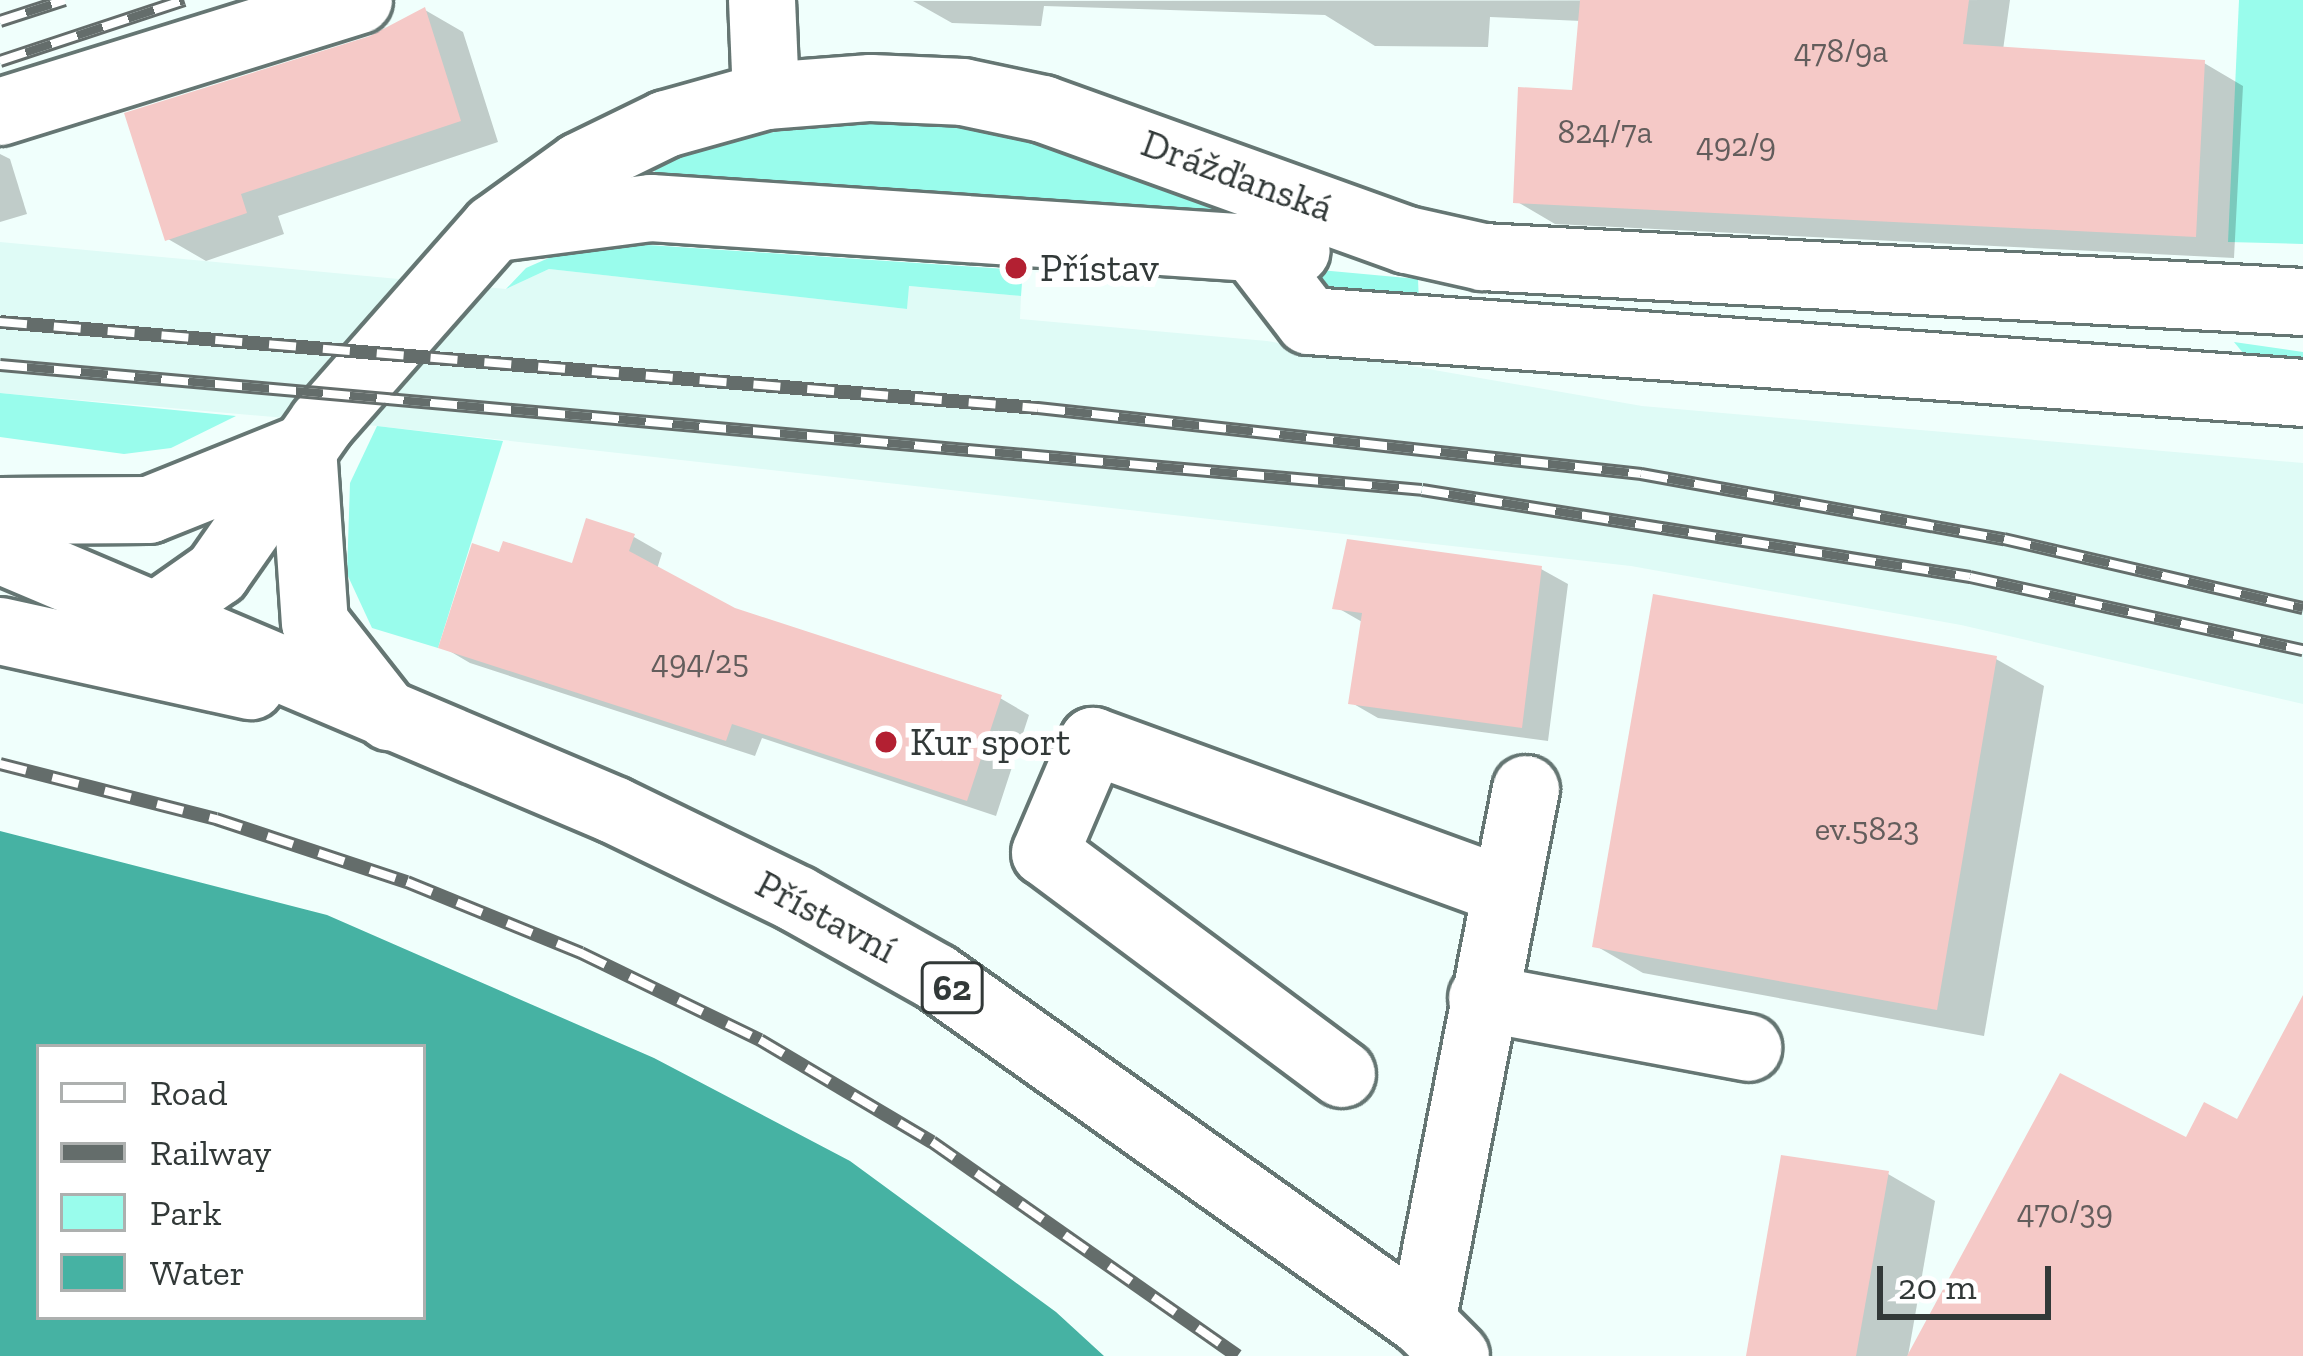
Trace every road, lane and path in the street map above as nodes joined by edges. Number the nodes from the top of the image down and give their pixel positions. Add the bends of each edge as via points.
1 (359, 0) edge
2 (762, 0) edge
3 (766, 96) junction
4 (0, 112) edge
5 (494, 228) junction
6 (1407, 240) junction
7 (1255, 251) junction
8 (2303, 302) edge
9 (2303, 393) edge
10 (303, 448) junction
11 (0, 511) edge
12 (0, 550) edge
13 (160, 614) junction
14 (21, 634) edge
15 (389, 717) junction
16 (1526, 789) dead end
17 (1502, 890) junction
18 (1482, 998) junction
19 (1748, 1048) dead end
20 (1342, 1073) dead end
21 (1439, 1339) edge

1 - 4 street
2 - 3 street
3 - 5 street, Drážďanská via 632,140 580,166
3 - 6 street, Drážďanská via 963,92 1043,109
5 - 7 street via 651,208
5 - 10 street, Drážďanská
6 - 7 street
6 - 8 street, Drážďanská via 1483,257
7 - 9 street via 1310,321
10 - 11 street via 149,510
10 - 13 street, Drážďanská via 217,573
10 - 15 street via 315,623
12 - 13 street, Přístavní / 62
13 - 14 street
13 - 15 street, Přístavní / 62
14 - 15 street, Přístavní / 62
15 - 21 street, Přístavní / 62 via 614,810 936,977
16 - 17 street
17 - 18 street
17 - 20 street via 1093,741 1045,853
18 - 19 street
18 - 21 street

